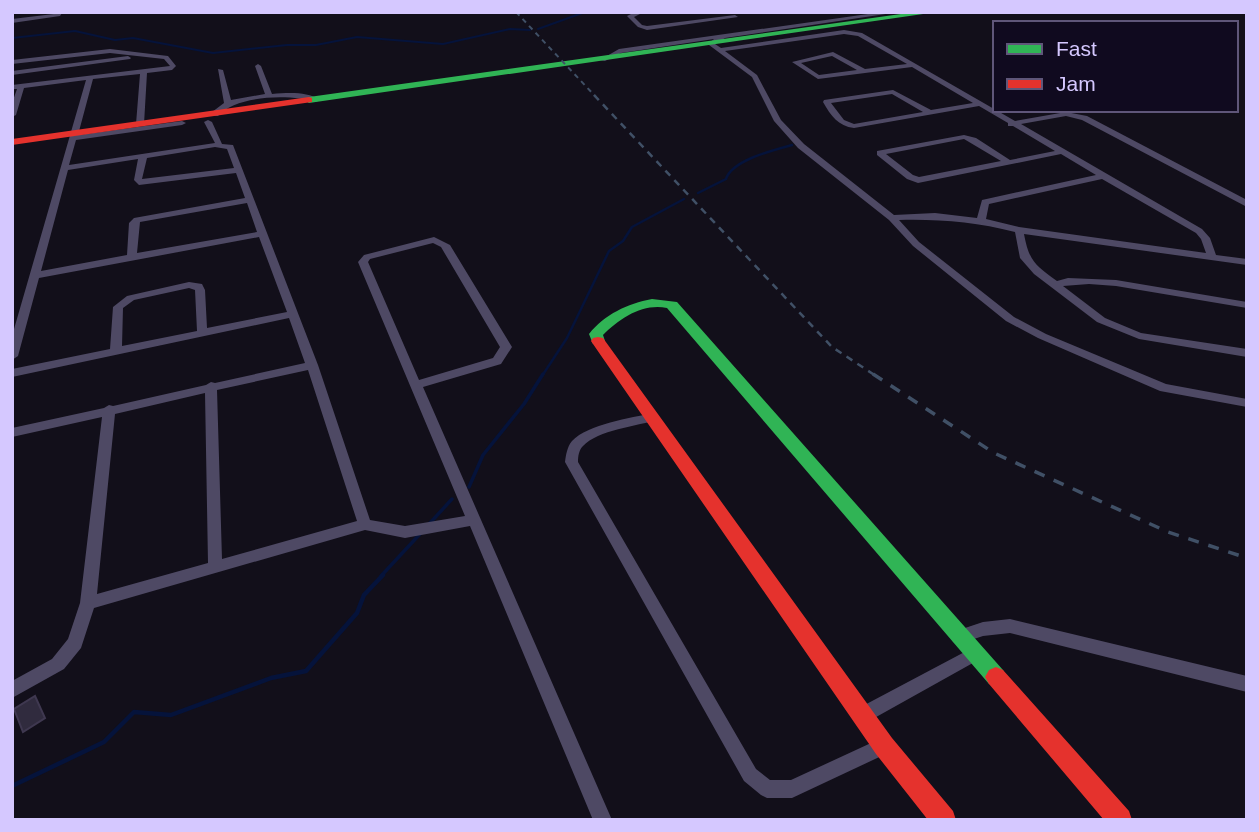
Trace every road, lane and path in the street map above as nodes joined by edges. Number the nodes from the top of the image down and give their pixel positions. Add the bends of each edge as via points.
1 (641, 12) edge
2 (728, 12) edge
3 (933, 12) edge
4 (60, 13) edge
5 (900, 13) edge
6 (735, 17) junction
7 (682, 18) dead end
8 (12, 21) edge
9 (689, 23) junction
10 (792, 29) junction
11 (759, 31) junction
12 (718, 44) junction
13 (146, 55) junction
14 (12, 62) edge
15 (258, 65) dead end
16 (912, 65) junction
17 (220, 70) dead end
18 (144, 71) junction
19 (863, 71) junction
20 (12, 73) edge
21 (90, 77) junction
22 (21, 86) junction
23 (12, 87) edge
24 (270, 97) junction
25 (316, 100) junction
26 (979, 104) junction
27 (217, 113) junction
28 (931, 113) junction
29 (12, 115) edge
30 (182, 123) dead end
31 (140, 124) junction
32 (1011, 124) junction
33 (75, 135) junction
34 (12, 142) edge
35 (219, 142) dead end
36 (1061, 152) junction
37 (143, 156) junction
38 (1008, 162) junction
39 (66, 168) junction
40 (240, 170) junction
41 (1102, 176) junction
42 (251, 200) junction
43 (1247, 204) edge
44 (892, 218) junction
45 (981, 221) junction
46 (1019, 230) junction
47 (263, 233) junction
48 (132, 257) junction
49 (1212, 257) junction
50 (1247, 262) edge
51 (37, 275) junction
52 (1056, 285) junction
53 (1247, 305) edge
54 (24, 313) junction
55 (292, 314) junction
56 (12, 316) edge
57 (202, 332) junction
58 (116, 349) junction
59 (1247, 353) edge
60 (12, 356) edge
61 (312, 365) junction
62 (12, 373) edge
63 (416, 385) junction
64 (211, 386) junction
65 (1247, 403) edge
66 (109, 409) junction
67 (653, 417) junction
68 (12, 433) edge
69 (474, 520) junction
70 (365, 524) junction
71 (215, 565) junction
72 (88, 603) junction
73 (959, 637) junction
74 (974, 654) junction
75 (1247, 684) edge
76 (12, 690) edge
77 (863, 715) junction
78 (884, 746) junction
79 (603, 820) edge
80 (944, 820) edge
81 (1120, 820) edge

1 - 9 street via 630,16 643,28
2 - 6 street
3 - 5 street
4 - 8 street
5 - 10 street
6 - 9 street
6 - 11 street
7 - 9 street
10 - 11 street
10 - 12 street
11 - 12 street
12 - 16 street via 848,32 860,34
12 - 25 street
12 - 44 street via 755,76 765,101 787,133
13 - 14 street via 110,51
13 - 18 street via 166,57 173,66
13 - 20 street
15 - 24 street
16 - 19 street
16 - 26 street
17 - 27 street
18 - 21 street
18 - 31 street
19 - 19 street via 818,77 796,62 833,54
21 - 22 street
21 - 33 street
22 - 23 street
22 - 29 street
24 - 25 street via 299,94
24 - 27 street
25 - 27 street
26 - 28 street
26 - 32 street
27 - 31 street
27 - 35 street
28 - 28 street via 850,126 842,124 827,102 893,92
30 - 33 street
31 - 33 street
32 - 36 street
32 - 43 street via 1066,114 1084,118
33 - 34 street
33 - 39 street
36 - 38 street
36 - 41 street
37 - 39 street
37 - 40 street via 225,145
37 - 40 street via 138,180 142,183
38 - 38 street via 918,180 880,155 964,137
39 - 51 street
40 - 42 street
41 - 45 street via 985,202
41 - 49 street via 1199,231
42 - 47 street
42 - 48 street via 137,220
44 - 45 street
44 - 65 street via 916,244 999,311 1042,336 1164,388
45 - 46 street
46 - 49 street
46 - 52 street via 1023,256
47 - 48 street
47 - 55 street
48 - 51 street
49 - 50 street
51 - 54 street
52 - 53 street via 1061,281 1104,282
52 - 59 street via 1101,320 1139,336
54 - 56 street
54 - 60 street
55 - 57 street
55 - 61 street
57 - 58 street
57 - 58 street via 200,290 189,285 131,298 118,307
58 - 62 street
61 - 64 street
61 - 70 street
63 - 63 street via 363,262 376,254 434,240 445,245 506,346 497,360
63 - 69 street
64 - 66 street
64 - 71 street
66 - 68 street
66 - 72 street
67 - 73 street via 596,334 602,326 650,302 662,301 672,305
67 - 77 street
67 - 78 street via 580,441 571,462 750,775 768,789 792,789
69 - 70 street via 405,532
69 - 79 street
70 - 71 street
71 - 72 street
72 - 76 street via 75,643 58,664
73 - 74 street
73 - 75 street via 1010,626
74 - 77 street
74 - 81 street
77 - 78 street
78 - 80 street

